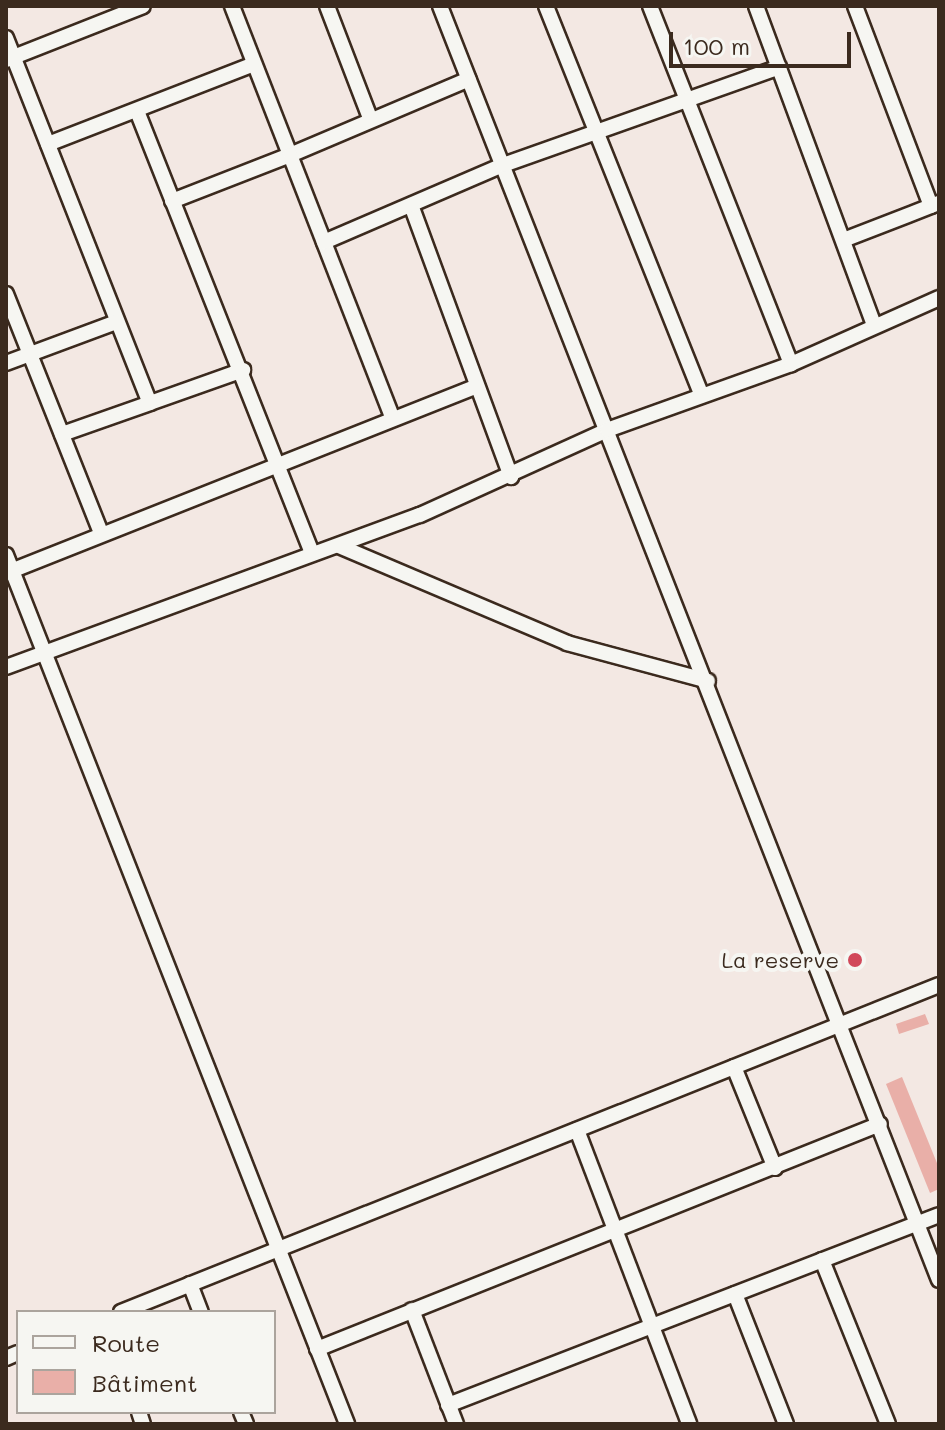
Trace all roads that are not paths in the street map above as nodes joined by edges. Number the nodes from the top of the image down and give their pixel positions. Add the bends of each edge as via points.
1 (143, 6) edge
2 (232, 6) edge
3 (327, 6) edge
4 (440, 6) edge
5 (546, 6) edge
6 (650, 6) edge
7 (756, 6) edge
8 (855, 6) edge
9 (6, 38) edge
10 (10, 59) edge
11 (252, 65) junction
12 (779, 67) junction
13 (469, 79) junction
14 (687, 99) junction
15 (137, 111) junction
16 (370, 118) junction
17 (598, 131) junction
18 (48, 144) junction
19 (290, 155) junction
20 (503, 165) junction
21 (172, 201) junction
22 (935, 204) edge
23 (411, 205) junction
24 (846, 239) junction
25 (324, 242) junction
26 (6, 294) edge
27 (939, 298) edge
28 (116, 322) junction
29 (873, 323) junction
30 (30, 355) junction
31 (6, 363) edge
32 (791, 364) junction
33 (243, 370) junction
34 (475, 387) junction
35 (701, 394) junction
36 (150, 403) junction
37 (392, 416) junction
38 (607, 430) junction
39 (62, 434) junction
40 (281, 463) junction
41 (511, 477) junction
42 (101, 533) junction
43 (339, 546) junction
44 (312, 553) junction
45 (6, 555) edge
46 (9, 572) edge
47 (46, 653) junction
48 (6, 667) edge
49 (708, 681) junction
50 (939, 985) edge
51 (843, 1023) junction
52 (734, 1067) junction
53 (880, 1124) junction
54 (577, 1130) junction
55 (775, 1168) junction
56 (939, 1215) edge
57 (917, 1224) junction
58 (615, 1231) junction
59 (278, 1249) junction
60 (822, 1260) junction
61 (939, 1280) edge
62 (190, 1284) junction
63 (735, 1294) junction
64 (126, 1310) edge
65 (200, 1310) edge
66 (412, 1310) junction
67 (651, 1326) junction
68 (317, 1349) junction
69 (448, 1405) junction
70 (685, 1423) edge
71 (347, 1424) edge
72 (456, 1424) edge
73 (786, 1424) edge
74 (888, 1424) edge

1 - 10 street
2 - 11 street
3 - 16 street
4 - 13 street
5 - 17 street
6 - 14 street
7 - 12 street
8 - 22 street
9 - 10 street
10 - 18 street
11 - 15 street
11 - 19 street
12 - 14 street
12 - 24 street
13 - 16 street
13 - 20 street
14 - 17 street
14 - 32 street
15 - 18 street
15 - 21 street
16 - 19 street
17 - 20 street
17 - 35 street
18 - 28 street
19 - 21 street
19 - 25 street
20 - 23 street
20 - 38 street
21 - 33 street
22 - 24 street
23 - 25 street
23 - 34 street
24 - 29 street
25 - 37 street
26 - 30 street
27 - 29 street
28 - 30 street
28 - 36 street
29 - 32 street
30 - 31 street
30 - 39 street
32 - 35 street
33 - 36 street
33 - 40 street
34 - 37 street
34 - 41 street
35 - 38 street
36 - 39 street
37 - 40 street
38 - 41 street
38 - 49 street
39 - 42 street
40 - 42 street
40 - 44 street
41 - 43 street
42 - 46 street
43 - 44 street
43 - 49 street via 567,643
44 - 47 street
45 - 46 street
46 - 47 street
47 - 48 street
47 - 59 street
49 - 51 street
50 - 51 street
51 - 52 street
51 - 53 street
52 - 54 street
52 - 55 street
53 - 55 street
53 - 57 street
54 - 58 street
54 - 59 street
55 - 58 street
56 - 57 street
57 - 60 street
57 - 61 street
58 - 66 street
58 - 67 street
59 - 62 street
59 - 68 street
60 - 63 street
60 - 74 street
62 - 64 street
62 - 65 street
63 - 67 street
63 - 73 street
66 - 68 street
66 - 69 street
67 - 69 street
67 - 70 street
68 - 71 street
69 - 72 street

